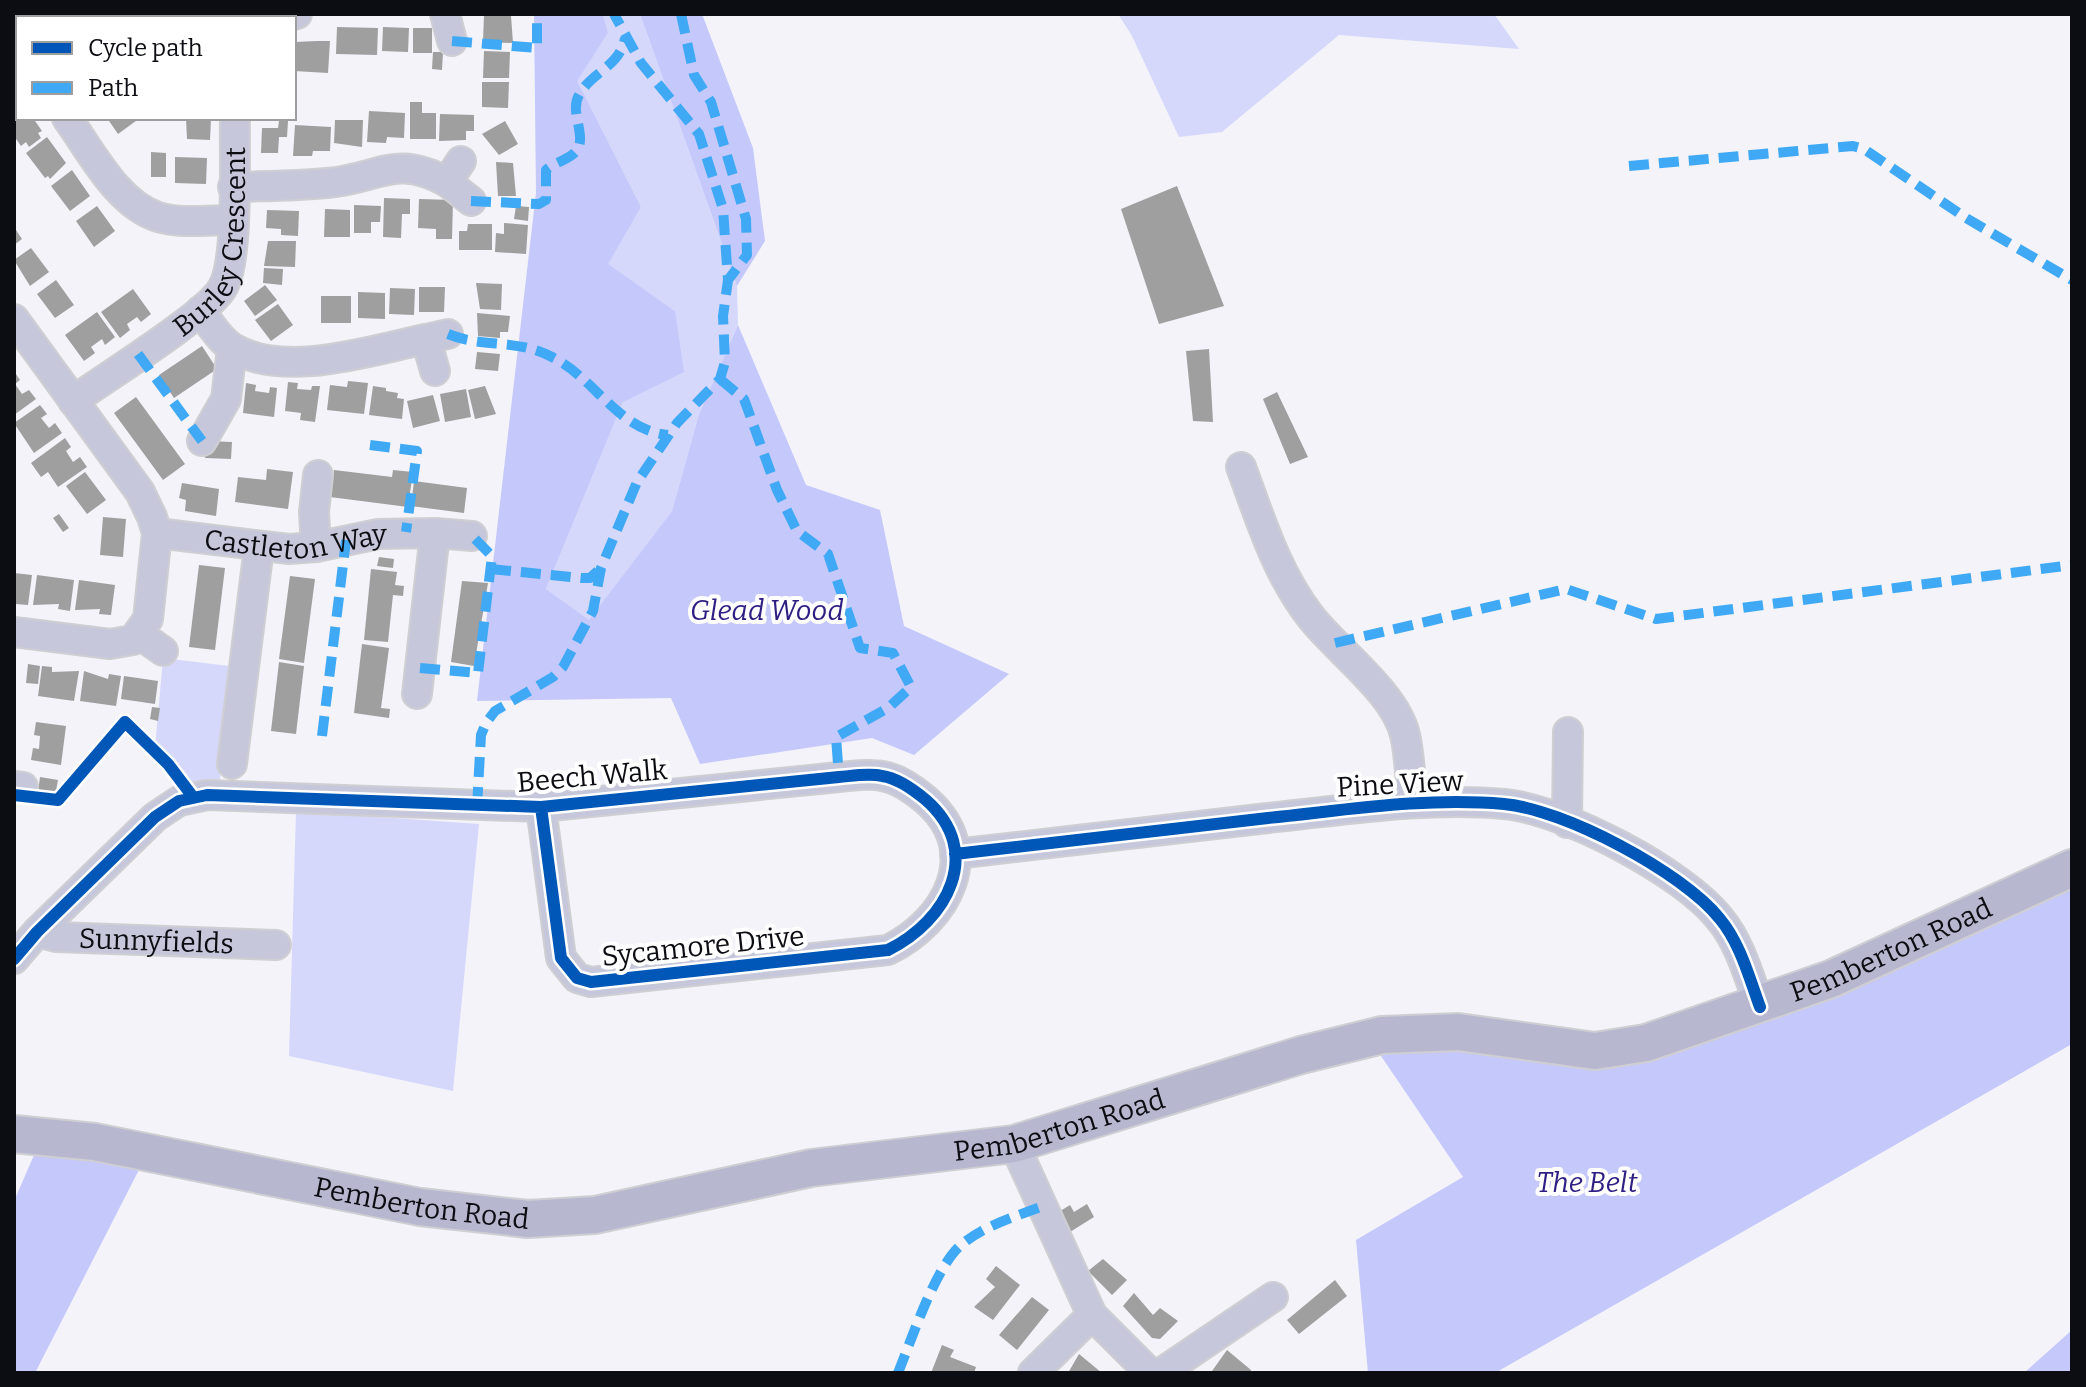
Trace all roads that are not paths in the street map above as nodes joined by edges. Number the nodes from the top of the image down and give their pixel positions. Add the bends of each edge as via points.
1 (445, 14) edge
2 (452, 41) dead end
3 (68, 120) edge
4 (235, 120) edge
5 (233, 187) junction
6 (471, 201) dead end
7 (232, 220) junction
8 (200, 311) junction
9 (14, 319) edge
10 (232, 348) junction
11 (435, 371) dead end
12 (73, 401) junction
13 (202, 441) dead end
14 (1241, 467) dead end
15 (318, 475) dead end
16 (157, 533) junction
17 (435, 533) junction
18 (472, 536) dead end
19 (259, 547) junction
20 (316, 547) junction
21 (14, 632) edge
22 (139, 634) junction
23 (163, 651) dead end
24 (417, 694) dead end
25 (1567, 732) dead end
26 (232, 764) dead end
27 (1413, 802) junction
28 (541, 807) junction
29 (1567, 823) junction
30 (955, 854) junction
31 (2072, 868) edge
32 (37, 932) junction
33 (276, 945) dead end
34 (14, 959) edge
35 (1760, 1007) junction
36 (14, 1133) edge
37 (1014, 1144) junction
38 (1273, 1297) dead end
39 (1092, 1315) junction
40 (1033, 1373) edge
41 (1150, 1373) edge
42 (1161, 1373) edge

1 - 2 street
3 - 7 street via 121,190 146,212 173,220
4 - 5 street, Burley Crescent
5 - 6 street via 333,183 402,167 454,172
5 - 7 street, Burley Crescent
7 - 8 street, Burley Crescent via 228,276 218,296
8 - 10 street
8 - 12 street, Burley Crescent
9 - 12 street
10 - 11 street via 256,357 313,362 437,336
10 - 13 street via 226,399
12 - 16 street via 140,492
14 - 27 street via 1272,552 1310,617 1388,702 1405,733
15 - 20 street
16 - 19 street, Castleton Way
16 - 22 street via 148,619
17 - 18 street, Castleton Way
17 - 20 street, Castleton Way via 378,534
17 - 24 street
19 - 20 street, Castleton Way
19 - 26 street
21 - 22 street via 110,644
22 - 23 street
25 - 29 street
27 - 29 street, Pine View via 1506,804
27 - 30 street, Pine View
28 - 30 street, Beech Walk via 883,776 932,806 952,838
28 - 30 street, Sycamore Drive via 561,958 577,978 591,982 888,950 934,917 951,887
28 - 32 street, Beech Walk via 193,797 155,817
29 - 35 street, Pine View via 1645,860 1704,902 1733,938
31 - 35 main road, Pemberton Road via 1891,954
32 - 33 street, Sunnyfields
32 - 34 street
35 - 37 main road, Pemberton Road via 1620,1049 1572,1049 1458,1032 1382,1035
36 - 37 main road, Pemberton Road via 95,1142 420,1207 528,1219 595,1215 811,1168
37 - 39 street
38 - 42 street
39 - 40 street
39 - 41 street

